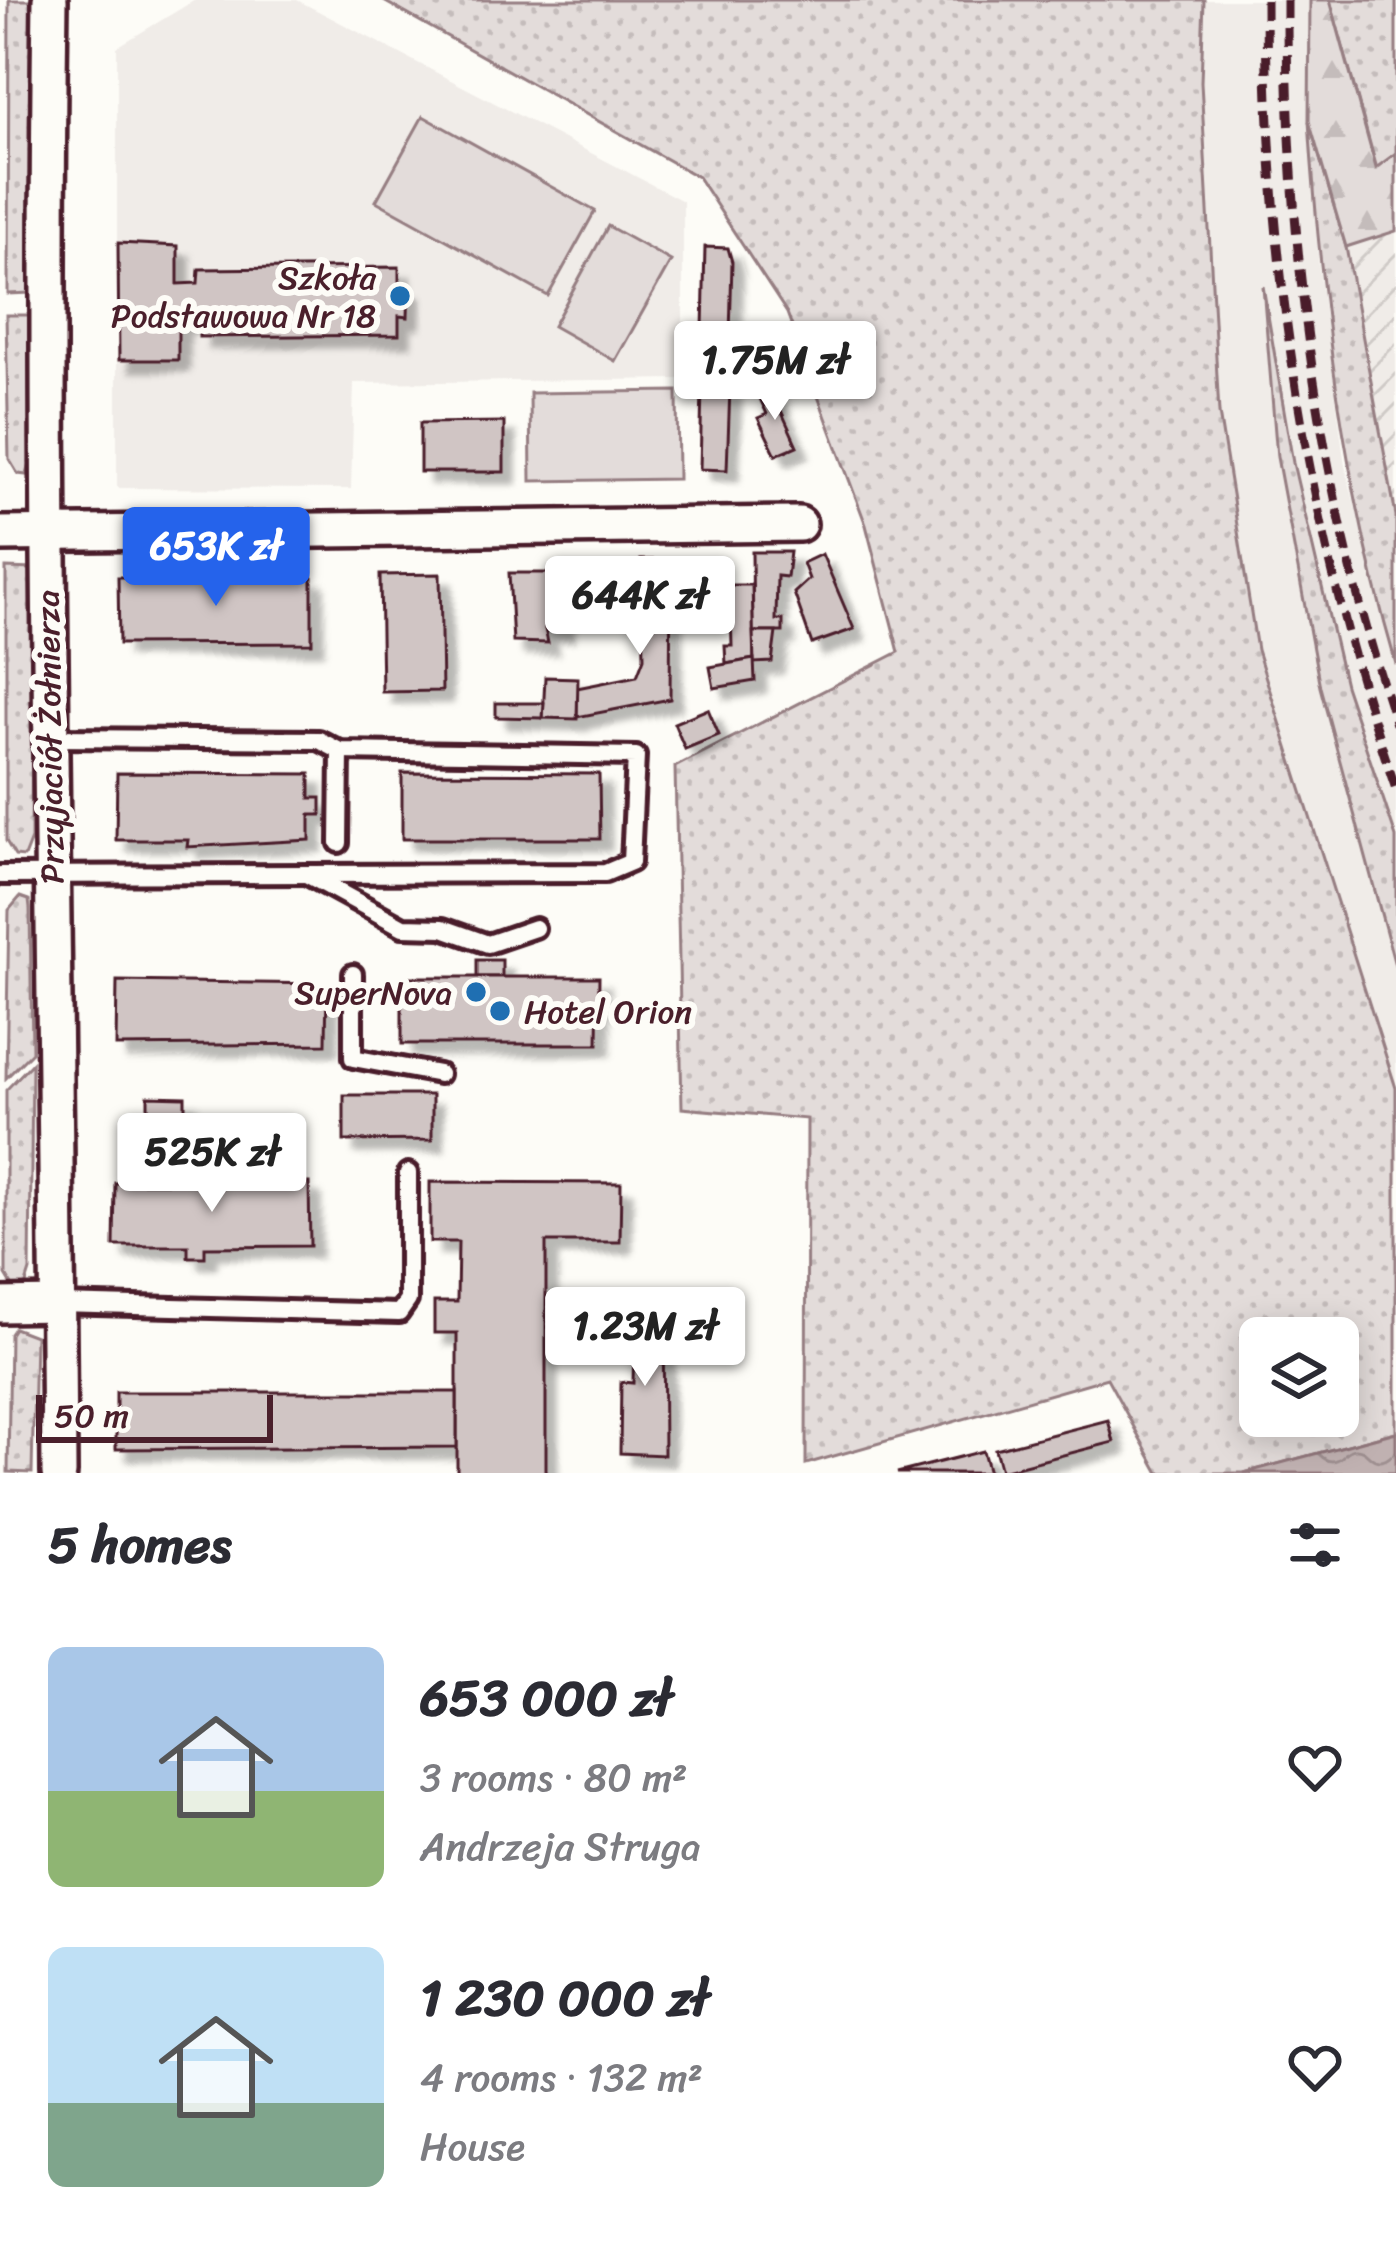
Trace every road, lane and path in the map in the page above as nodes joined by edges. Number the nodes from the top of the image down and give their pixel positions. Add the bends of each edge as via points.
1 (50, 0) edge
2 (799, 524) dead end
3 (46, 531) junction
4 (0, 534) edge
5 (54, 738) junction
6 (340, 751) junction
7 (339, 843) dead end
8 (305, 874) junction
9 (0, 875) edge
10 (51, 876) junction
11 (535, 928) dead end
12 (352, 974) dead end
13 (439, 1074) dead end
14 (408, 1173) dead end
15 (0, 1304) edge
16 (58, 1304) junction
17 (59, 1473) edge

1 - 3 street, Przyjaciół Żołnierza
2 - 3 street
3 - 4 street
3 - 5 street, Przyjaciół Żołnierza
5 - 6 lane via 319,740
5 - 10 street, Przyjaciół Żołnierza
6 - 7 lane
6 - 8 lane via 636,756 631,862 605,873
8 - 10 lane
8 - 11 lane via 403,927 442,928 488,944
9 - 10 lane
10 - 16 street, Przyjaciół Żołnierza
12 - 13 lane via 353,1058
14 - 16 lane via 408,1300 399,1312
15 - 16 street
16 - 17 street, Przyjaciół Żołnierza

